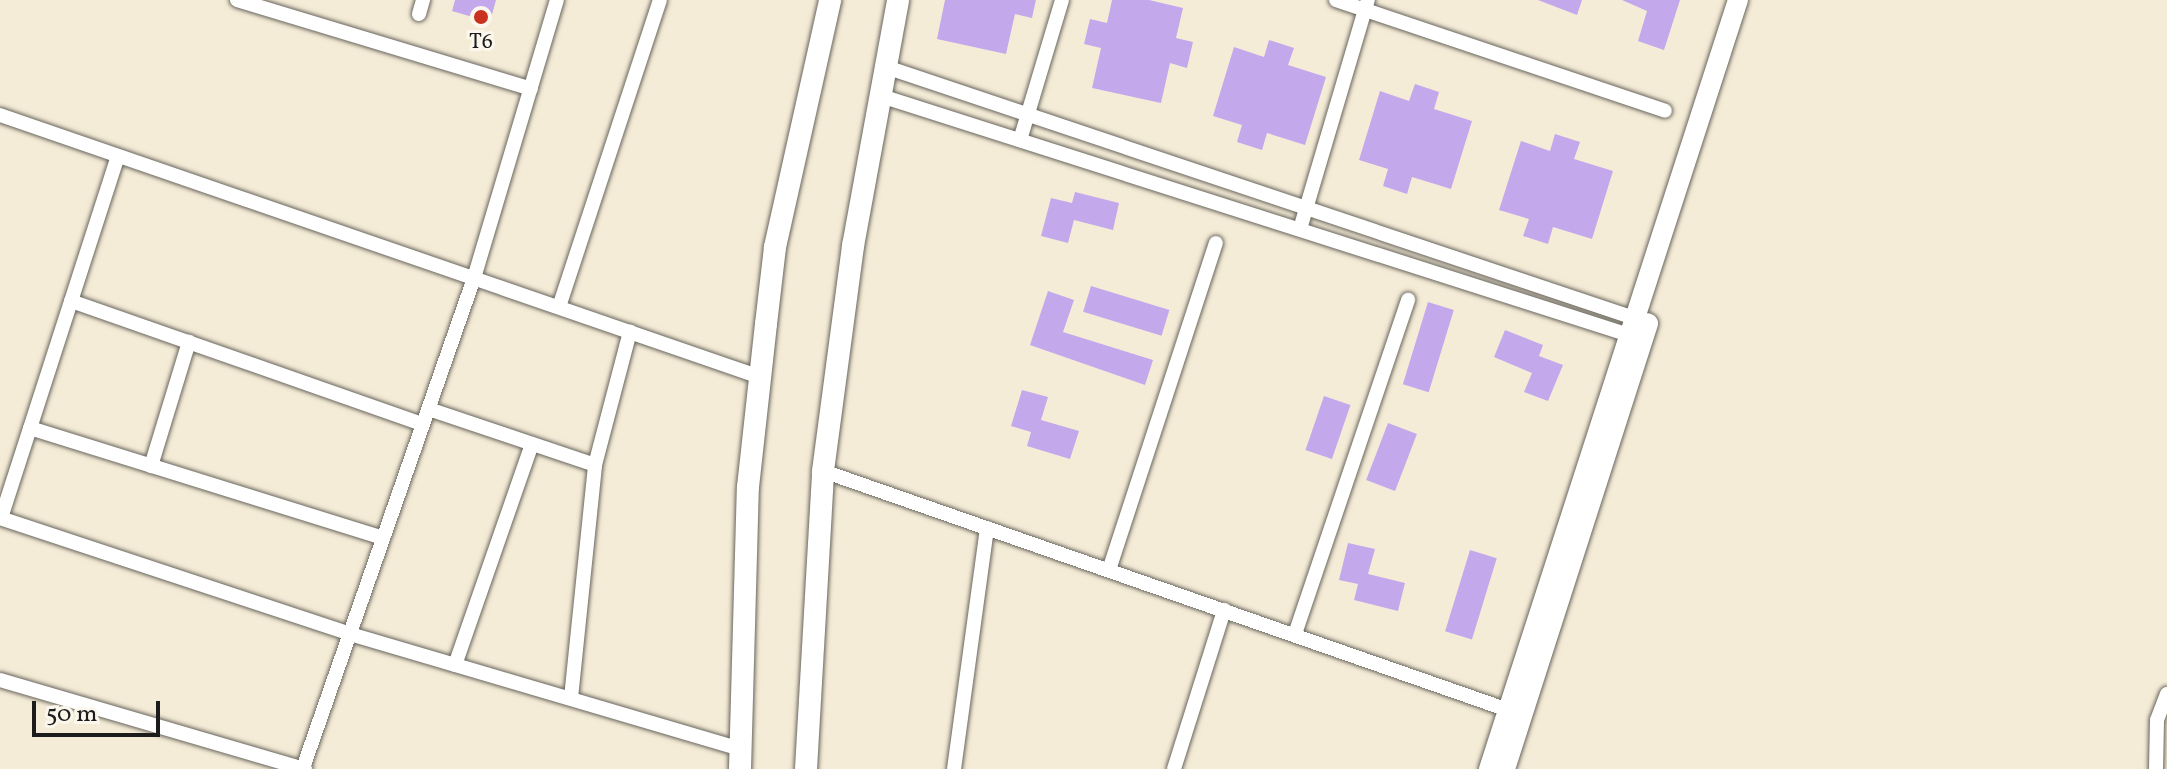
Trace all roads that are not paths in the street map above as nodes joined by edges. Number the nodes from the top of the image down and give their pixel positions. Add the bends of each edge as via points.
1 (237, 0) edge
2 (557, 0) edge
3 (660, 0) edge
4 (830, 0) edge
5 (898, 0) edge
6 (1062, 0) edge
7 (1336, 0) edge
8 (1738, 0) edge
9 (1752, 0) edge
10 (1367, 5) edge
11 (883, 66) junction
12 (531, 89) junction
13 (878, 95) junction
14 (1665, 111) dead end
15 (1028, 113) junction
16 (0, 115) edge
17 (1020, 140) junction
18 (117, 158) junction
19 (1306, 205) junction
20 (1300, 229) junction
21 (1216, 243) dead end
22 (474, 278) junction
23 (1408, 300) dead end
24 (71, 301) junction
25 (559, 307) junction
26 (1637, 326) junction
27 (630, 332) junction
28 (189, 342) junction
29 (760, 377) junction
30 (429, 409) junction
31 (423, 424) junction
32 (30, 428) junction
33 (532, 444) junction
34 (595, 465) junction
35 (151, 466) junction
36 (823, 471) junction
37 (0, 518) edge
38 (987, 528) junction
39 (383, 538) junction
40 (1109, 570) junction
41 (1224, 610) junction
42 (350, 634) junction
43 (1295, 634) junction
44 (455, 665) junction
45 (0, 680) edge
46 (2167, 694) edge
47 (571, 698) junction
48 (1508, 710) junction
49 (740, 759) edge
50 (304, 769) edge
51 (806, 769) edge
52 (954, 769) edge
53 (1174, 769) edge
54 (1489, 769) edge
55 (1505, 769) edge
56 (2156, 769) edge

1 - 12 street
2 - 12 street
3 - 25 street
4 - 29 main road via 775,247
5 - 11 main road
6 - 15 street
7 - 10 street
8 - 26 street
9 - 26 street
10 - 14 street
10 - 19 street
11 - 13 main road
11 - 15 street
12 - 22 street
13 - 17 street
13 - 36 main road
15 - 17 street
15 - 19 street
16 - 18 street
17 - 20 street
18 - 22 street
18 - 24 street
19 - 20 street
19 - 26 street
20 - 26 street
21 - 40 street
22 - 25 street
22 - 30 street
23 - 43 street
24 - 28 street
24 - 32 street
25 - 27 street
26 - 48 street
26 - 55 street
27 - 29 street
27 - 34 street
28 - 31 street
28 - 35 street
29 - 49 main road via 748,487
30 - 31 street
30 - 33 street
31 - 39 street
32 - 35 street
32 - 37 street
33 - 34 street
33 - 44 street
34 - 47 street
35 - 39 street
36 - 38 street
36 - 51 main road
37 - 42 street
38 - 40 street
38 - 52 street
39 - 42 street
40 - 41 street
41 - 43 street
41 - 53 street
42 - 44 street
42 - 50 street
43 - 48 street
44 - 47 street
45 - 50 street
46 - 56 street via 2157,720
47 - 49 street
48 - 54 street

